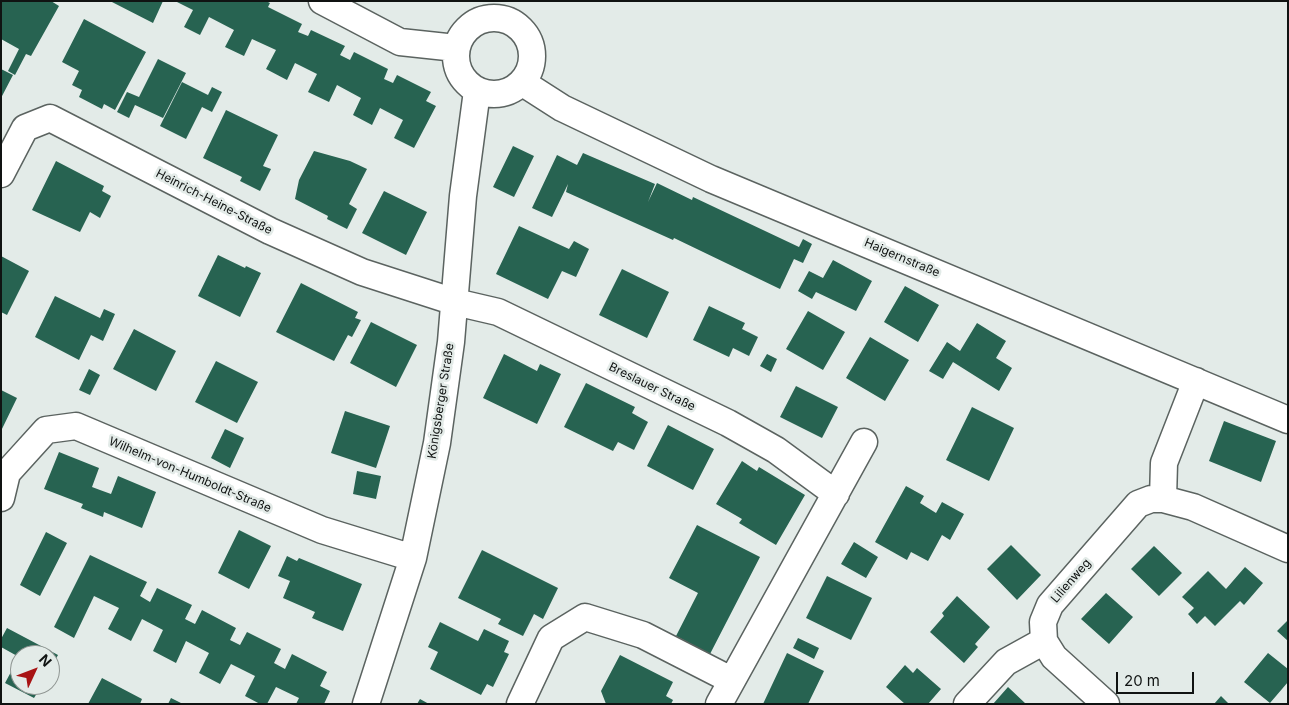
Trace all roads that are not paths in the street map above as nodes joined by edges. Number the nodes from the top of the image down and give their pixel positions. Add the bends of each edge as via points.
1 (322, 1) edge
2 (499, 10) edge
3 (456, 48) junction
4 (523, 83) junction
5 (478, 92) junction
6 (1, 174) edge
7 (455, 302) junction
8 (1196, 381) junction
9 (1288, 420) edge
10 (864, 442) dead end
11 (836, 494) junction
12 (1, 498) edge
13 (1163, 499) junction
14 (1288, 549) edge
15 (413, 558) junction
16 (1044, 641) junction
17 (730, 680) junction
18 (366, 704) edge
19 (520, 704) edge
20 (719, 704) edge
21 (967, 704) edge
22 (1106, 704) edge

1 - 3 street via 400,42
2 - 3 street via 471,25 462,34
2 - 4 street via 526,34 533,49 533,66
3 - 5 street via 457,68 466,83
4 - 5 street via 512,92 495,95
4 - 8 street, Haigernstraße via 562,108 712,178
5 - 7 street, Königsberger Straße via 463,196
6 - 7 street, Heinrich-Heine-Straße via 25,128 50,118 270,231 362,272
7 - 11 street, Breslauer Straße via 498,312 728,423 776,450
7 - 15 street, Königsberger Straße via 436,443
8 - 9 street, Haigernstraße
8 - 13 street via 1164,462
10 - 11 street
11 - 17 street
12 - 15 street, Wilhelm-von-Humboldt-Straße via 6,473 46,430 76,426 322,530
13 - 14 street, Lilienweg via 1192,507
13 - 16 street, Lilienweg via 1138,504 1050,605 1042,622
15 - 18 street, Königsberger Straße
16 - 21 street via 1006,662
16 - 22 street via 1054,657
17 - 19 street via 643,635 585,617 552,638
17 - 20 street

